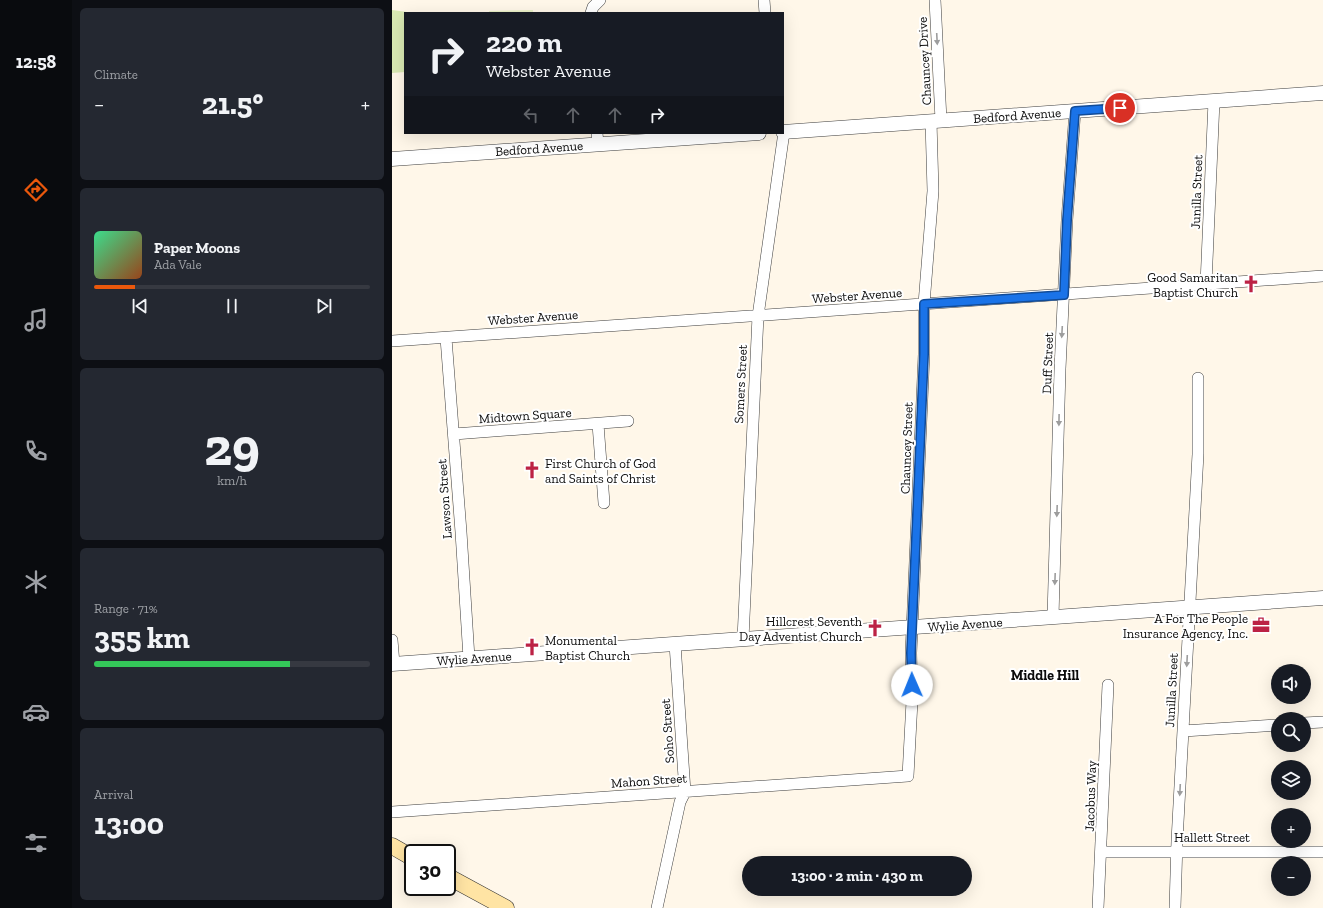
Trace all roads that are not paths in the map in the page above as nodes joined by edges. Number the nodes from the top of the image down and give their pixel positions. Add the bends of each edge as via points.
1 (600, 0) edge
2 (764, 0) edge
3 (934, 0) edge
4 (591, 12) edge
5 (765, 12) edge
6 (1323, 93) edge
7 (1214, 101) junction
8 (1075, 111) junction
9 (936, 120) junction
10 (784, 132) edge
11 (732, 134) edge
12 (783, 134) edge
13 (597, 139) edge
14 (392, 159) edge
15 (1323, 276) edge
16 (1206, 284) junction
17 (1064, 295) junction
18 (924, 304) junction
19 (758, 316) junction
20 (446, 338) junction
21 (392, 341) edge
22 (1198, 378) dead end
23 (628, 421) dead end
24 (598, 424) junction
25 (454, 434) junction
26 (604, 503) dead end
27 (1323, 598) edge
28 (1189, 608) junction
29 (1053, 617) junction
30 (912, 627) junction
31 (743, 639) junction
32 (392, 640) edge
33 (675, 644) junction
34 (469, 658) junction
35 (393, 664) edge
36 (1108, 685) dead end
37 (1323, 722) edge
38 (1311, 723) edge
39 (1271, 725) edge
40 (1183, 731) junction
41 (908, 776) joint
42 (685, 792) junction
43 (392, 812) edge
44 (392, 846) edge
45 (1177, 851) junction
46 (1101, 852) junction
47 (1323, 852) edge
48 (404, 853) edge
49 (456, 881) edge
50 (506, 908) edge
51 (657, 908) edge
52 (1098, 908) edge
53 (1175, 908) edge

1 - 4 street via 592,7
2 - 5 street
3 -> 9 street, Chauncey Drive
6 - 7 street, Bedford Avenue
7 - 8 street, Bedford Avenue
7 - 16 street, Junilla Street
8 - 9 street, Bedford Avenue
8 - 17 street, Duff Street
9 - 10 street, Bedford Avenue
9 - 18 street, Chauncey Street
11 - 13 street, Bedford Avenue
12 - 19 street, Somers Street
13 - 14 street, Bedford Avenue
15 - 16 street, Webster Avenue
16 - 17 street, Webster Avenue
17 - 18 street, Webster Avenue
17 -> 29 street, Duff Street
18 - 19 street, Webster Avenue
18 - 30 street, Chauncey Street
19 - 20 street, Webster Avenue
19 - 31 street, Somers Street
20 - 21 street, Webster Avenue
20 - 25 street, Lawson Street
22 - 28 street, Junilla Street via 1198,454
23 - 24 street, Midtown Square
24 - 25 street, Midtown Square
24 - 26 street
25 - 34 street, Lawson Street
27 - 28 street, Wylie Avenue
28 - 29 street, Wylie Avenue
28 -> 40 street, Junilla Street
29 - 30 street, Wylie Avenue
30 - 31 street, Wylie Avenue
30 - 41 street, Chauncey Street
31 - 33 street, Wylie Avenue
32 - 35 street
33 - 34 street, Wylie Avenue
33 - 42 street, Soho Street
34 - 35 street, Wylie Avenue
36 - 46 street, Jacobus Way
37 - 38 street
39 - 40 street
40 -> 45 street, Junilla Street
41 - 42 street, Mahon Street
42 - 43 street, Mahon Street
42 - 51 street, Soho Street via 680,802
44 - 48 main road
45 - 46 street, Hallett Street
45 - 47 street, Hallett Street
45 - 53 street, Junilla Street
46 - 52 street, Jacobus Way
49 - 50 main road

